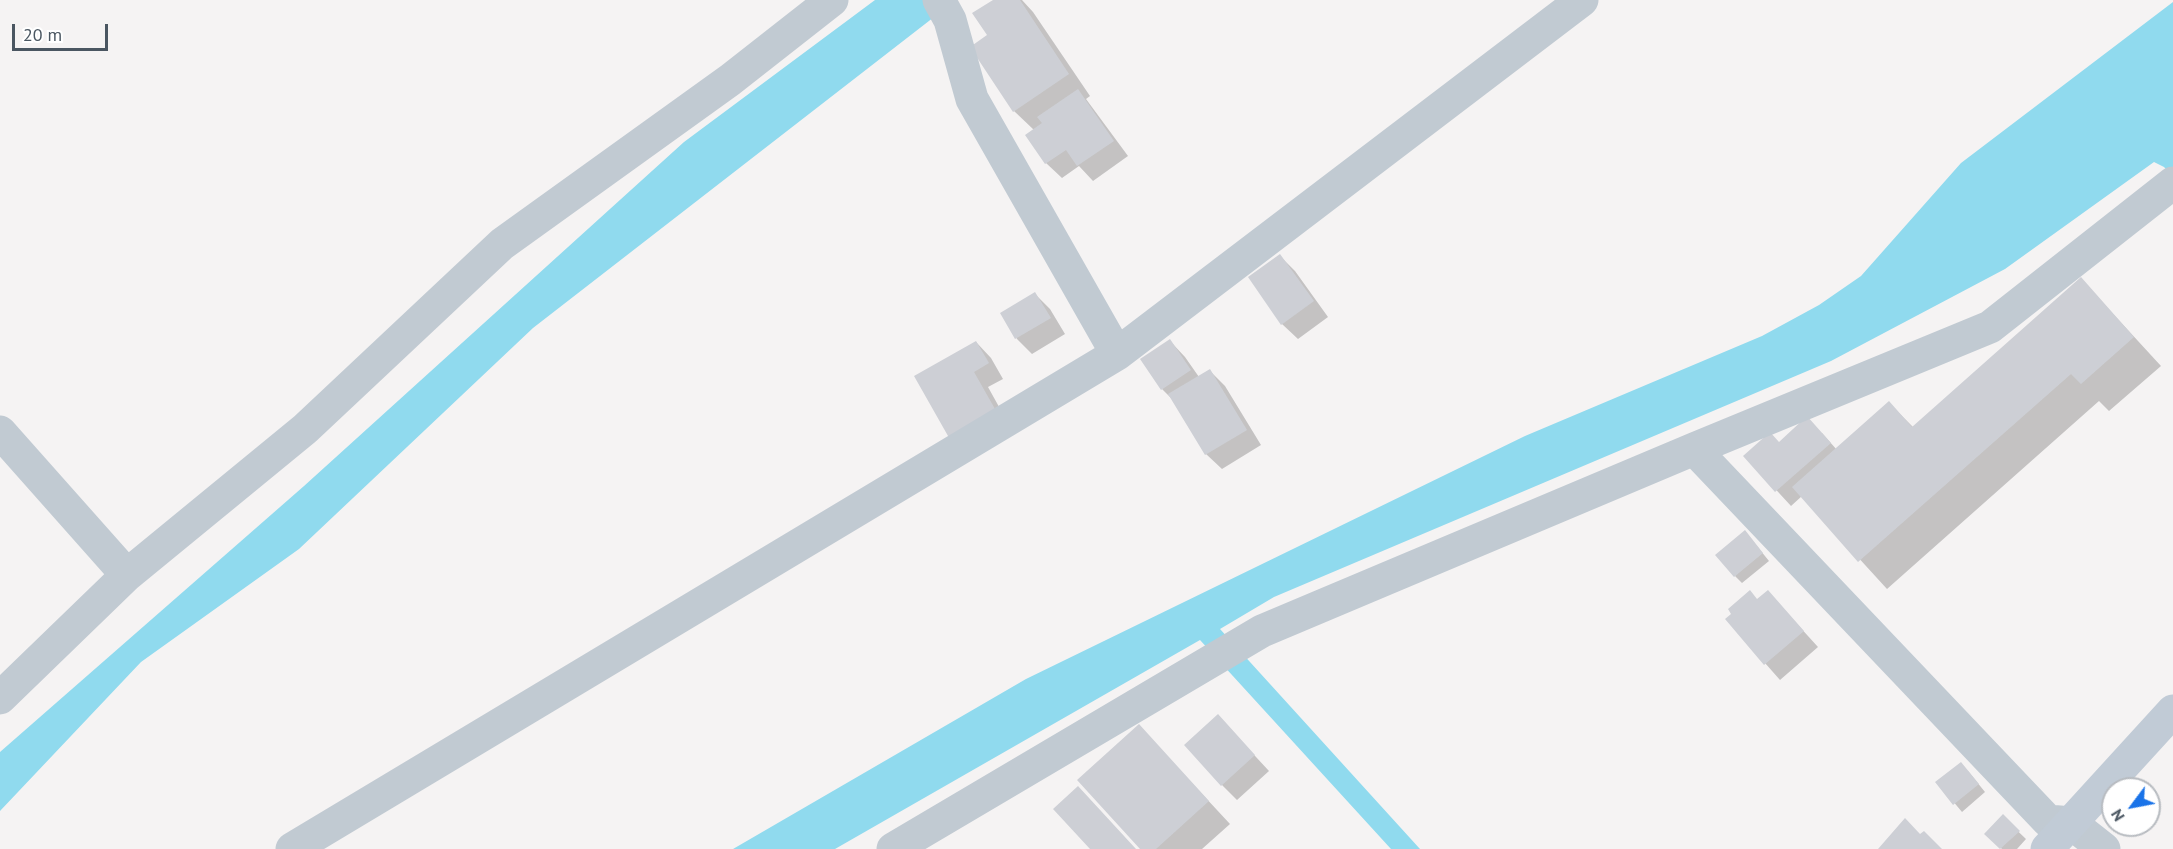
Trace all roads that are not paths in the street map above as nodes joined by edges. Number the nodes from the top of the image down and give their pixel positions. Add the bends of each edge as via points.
1 (831, 0) edge
2 (1582, 0) edge
3 (945, 10) edge
4 (2171, 184) edge
5 (1117, 354) junction
6 (0, 432) edge
7 (1694, 449) junction
8 (126, 575) junction
9 (0, 698) edge
10 (2173, 711) edge
11 (2071, 823) junction
12 (292, 849) edge
13 (893, 849) edge
14 (2047, 849) edge
15 (2104, 849) edge

1 - 8 street via 730,80 502,244 305,429
2 - 5 street
3 - 5 street via 972,99
4 - 7 street via 1990,327
5 - 12 street
6 - 8 street
7 - 11 street via 2048,821
7 - 13 street via 1262,631
8 - 9 street
10 - 11 main road
11 - 14 main road
11 - 15 street

